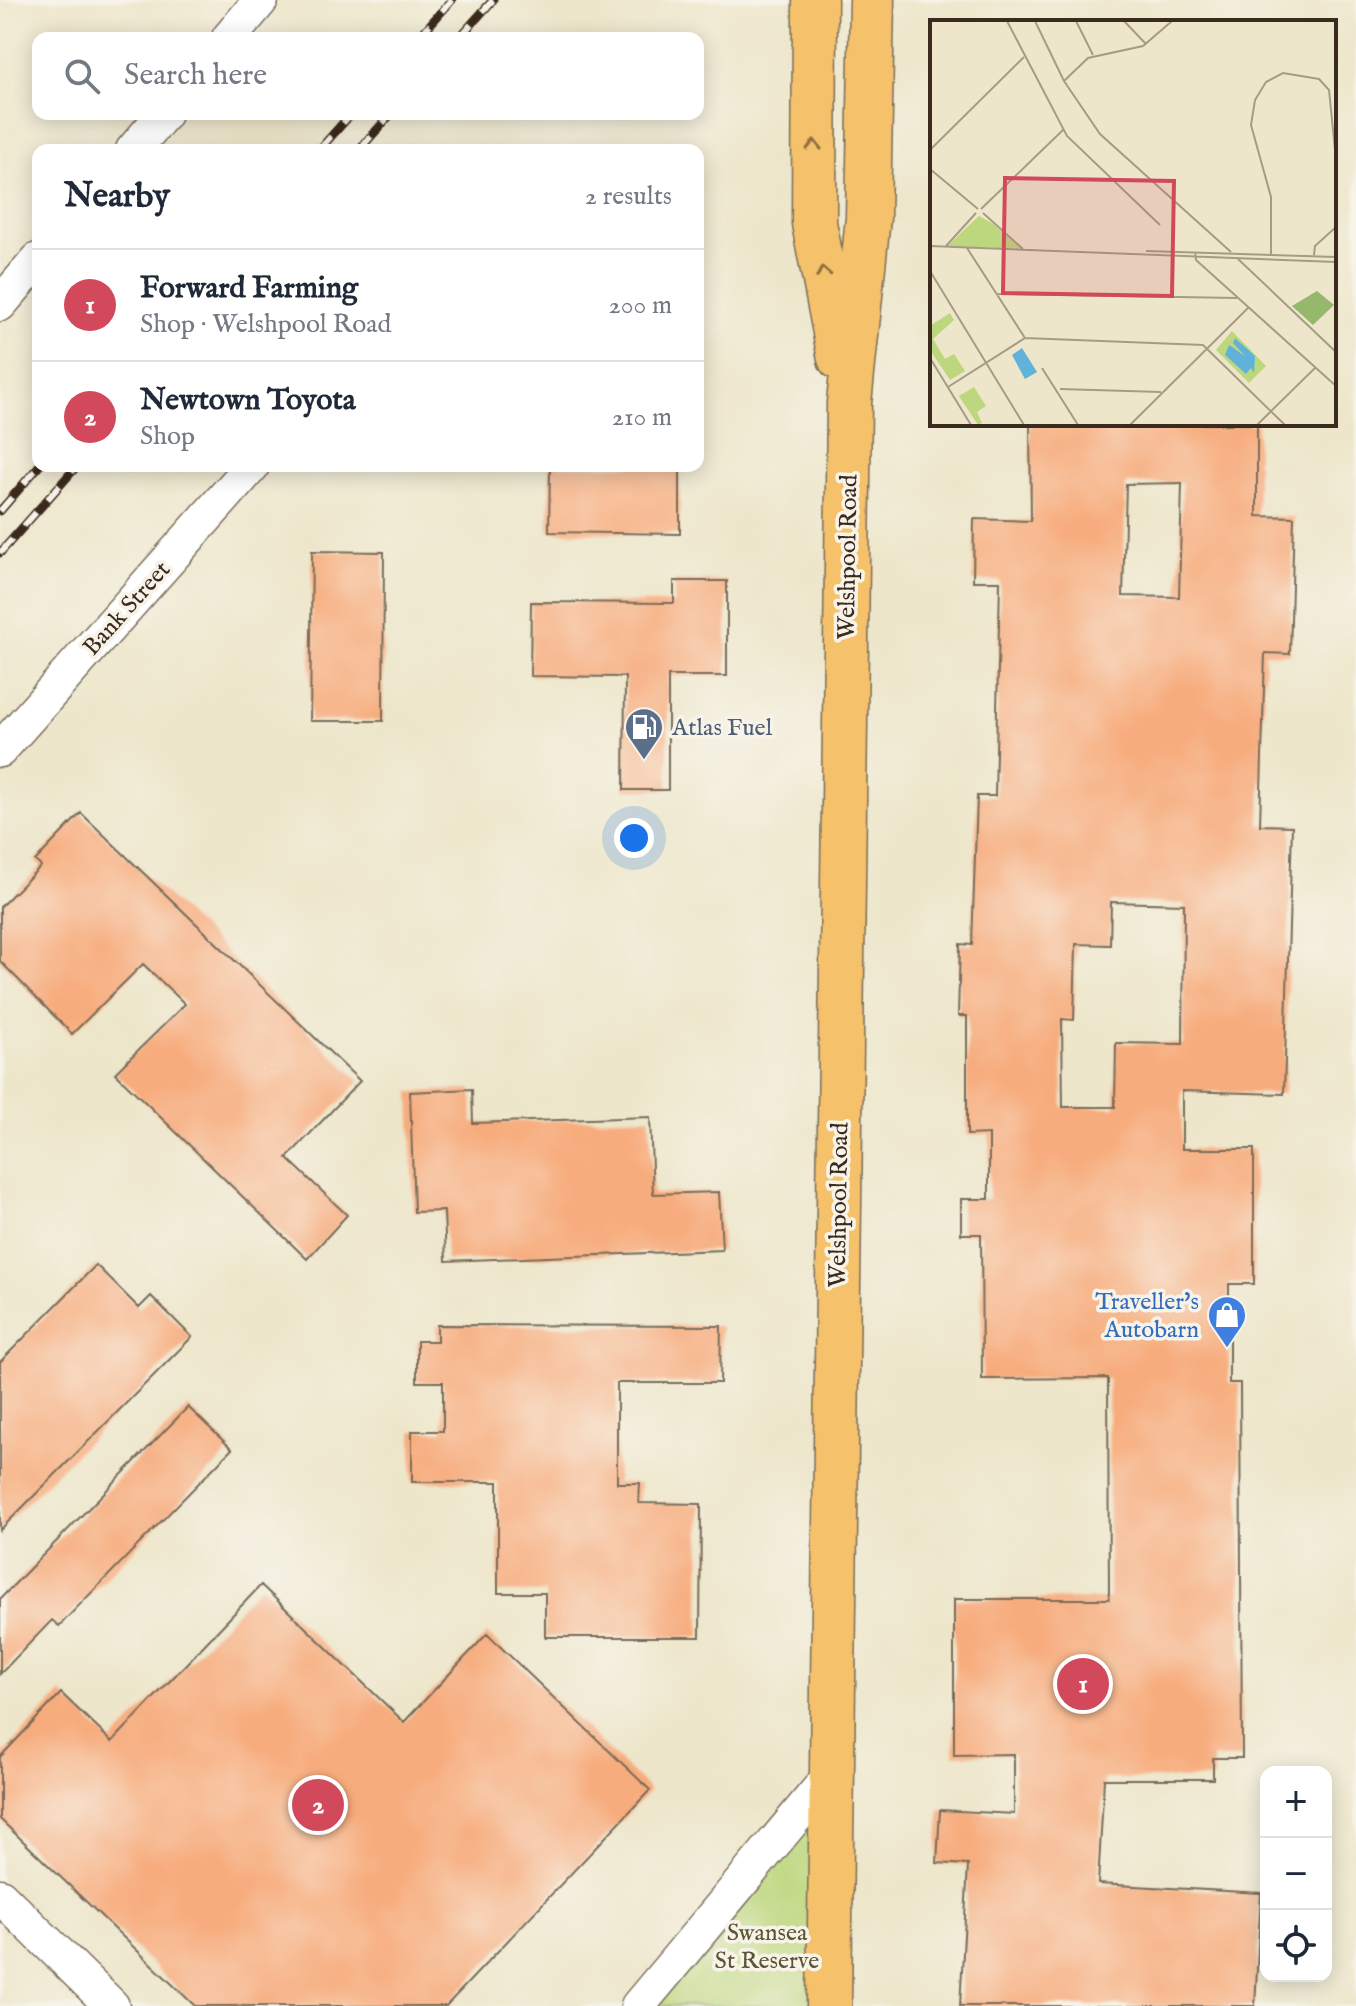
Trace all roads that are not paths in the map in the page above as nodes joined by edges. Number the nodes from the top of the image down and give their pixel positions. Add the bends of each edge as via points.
1 (261, 0) edge
2 (815, 0) edge
3 (872, 0) edge
4 (234, 32) edge
5 (159, 120) edge
6 (138, 144) edge
7 (32, 267) edge
8 (0, 304) edge
9 (849, 403) junction
10 (247, 472) edge
11 (0, 750) edge
12 (830, 1776) junction
13 (0, 1896) edge
14 (112, 2006) edge
15 (638, 2006) edge
16 (829, 2006) edge

1 - 4 street
9 -> 2 main road, Welshpool Road via 814,223
3 - 9 main road, Welshpool Road via 868,218
5 - 6 street
7 - 8 street
9 - 12 main road, Welshpool Road
10 - 11 street, Bank Street
12 - 15 street
12 - 16 main road, Welshpool Road
13 - 14 street

